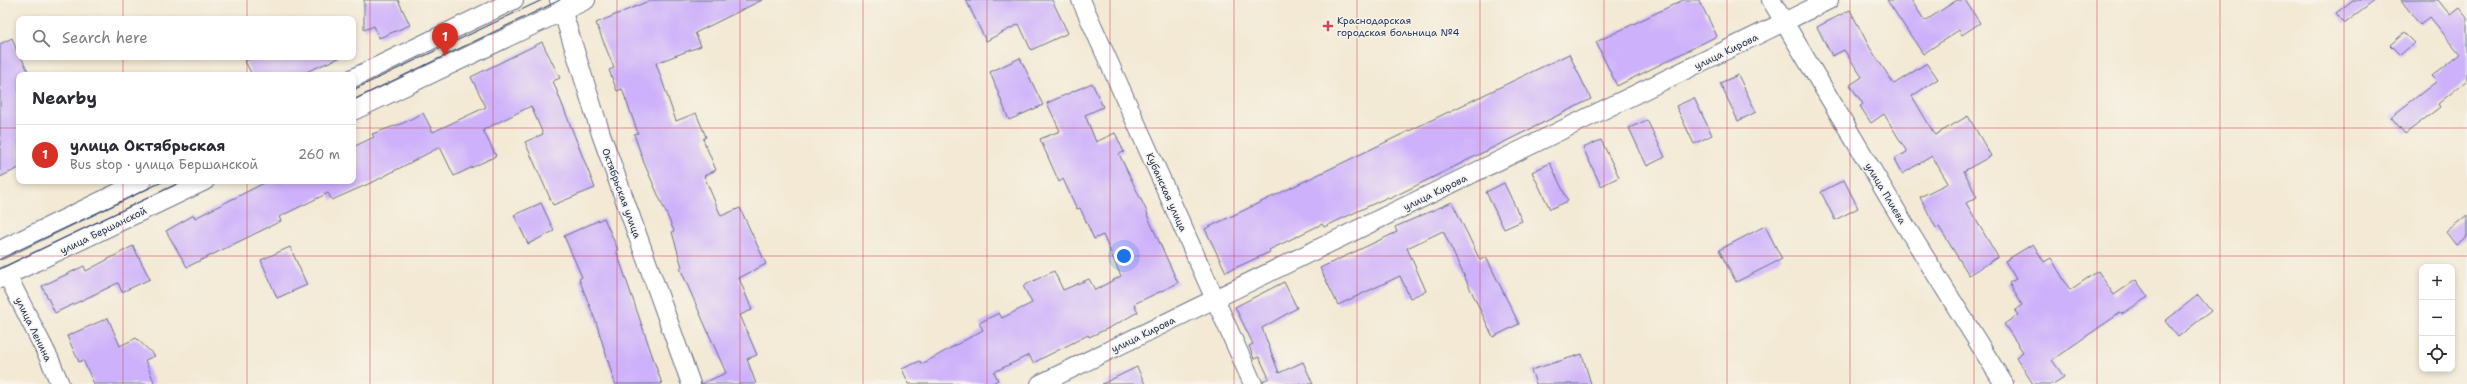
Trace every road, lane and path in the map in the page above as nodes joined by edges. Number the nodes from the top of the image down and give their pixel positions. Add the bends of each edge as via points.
1 (514, 0) edge
2 (586, 0) edge
3 (1081, 0) edge
4 (1771, 0) edge
5 (1829, 0) edge
6 (560, 6) edge
7 (1785, 22) junction
8 (356, 77) edge
9 (356, 109) edge
10 (136, 184) edge
11 (200, 184) edge
12 (0, 250) edge
13 (4, 277) edge
14 (1215, 299) junction
15 (60, 384) edge
16 (692, 384) edge
17 (1040, 384) edge
18 (1253, 384) edge
19 (2004, 384) edge

1 - 8 street
2 - 6 street
3 - 14 street, Кубанская улица
4 - 7 street, улица Плиева
5 - 7 street, улица Кирова
6 - 9 street
6 - 16 street, Октябрьская улица via 601,134
7 - 14 street, улица Кирова
7 - 19 street, улица Плиева via 1902,220
10 - 12 street
11 - 13 street, улица Бершанской
13 - 15 street, улица Ленина via 49,358
14 - 17 street, улица Кирова
14 - 18 street, Кубанская улица

